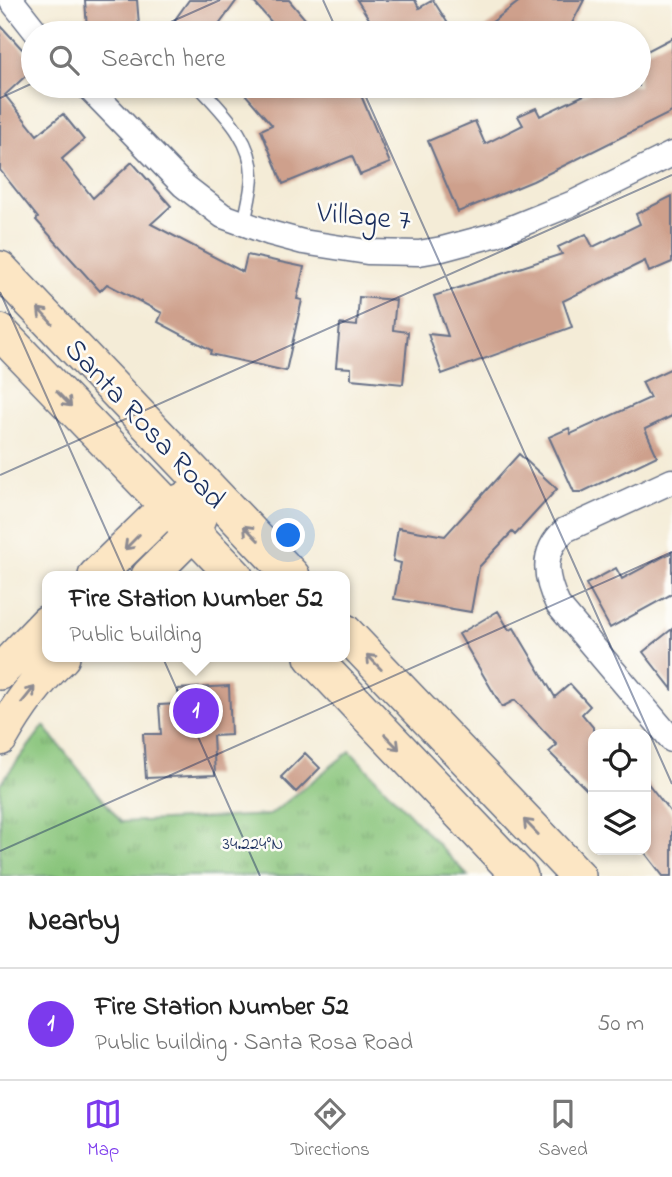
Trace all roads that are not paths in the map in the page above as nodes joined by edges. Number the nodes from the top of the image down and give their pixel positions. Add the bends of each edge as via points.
1 (11, 0) edge
2 (28, 21) edge
3 (99, 98) edge
4 (210, 98) edge
5 (672, 154) edge
6 (244, 224) junction
7 (0, 269) edge
8 (0, 332) edge
9 (672, 481) edge
10 (210, 490) junction
11 (167, 506) junction
12 (192, 533) junction
13 (101, 571) edge
14 (154, 571) edge
15 (230, 571) edge
16 (287, 571) edge
17 (42, 628) edge
18 (350, 637) edge
19 (57, 662) edge
20 (317, 662) edge
21 (2, 666) edge
22 (0, 738) edge
23 (672, 740) edge
24 (520, 876) edge
25 (578, 876) edge

1 - 2 street
3 - 6 street, Village 7 via 183,185 214,210
4 - 6 lane via 233,124 250,156 252,176
5 - 6 street, Village 7 via 571,204 442,249 394,254 338,249
10 -> 7 main road, Santa Rosa Road
8 -> 11 main road, Santa Rosa Road
9 - 23 street via 565,530 548,552 546,567 558,605
10 - 11 main road
10 - 12 main road
16 -> 10 main road, Santa Rosa Road
11 - 12 main road, Santa Rosa Road
11 -> 13 main road
12 - 14 main road
12 - 15 main road, Santa Rosa Road
17 - 21 main road
25 -> 18 main road
22 -> 19 main road via 17,709
20 -> 24 main road

